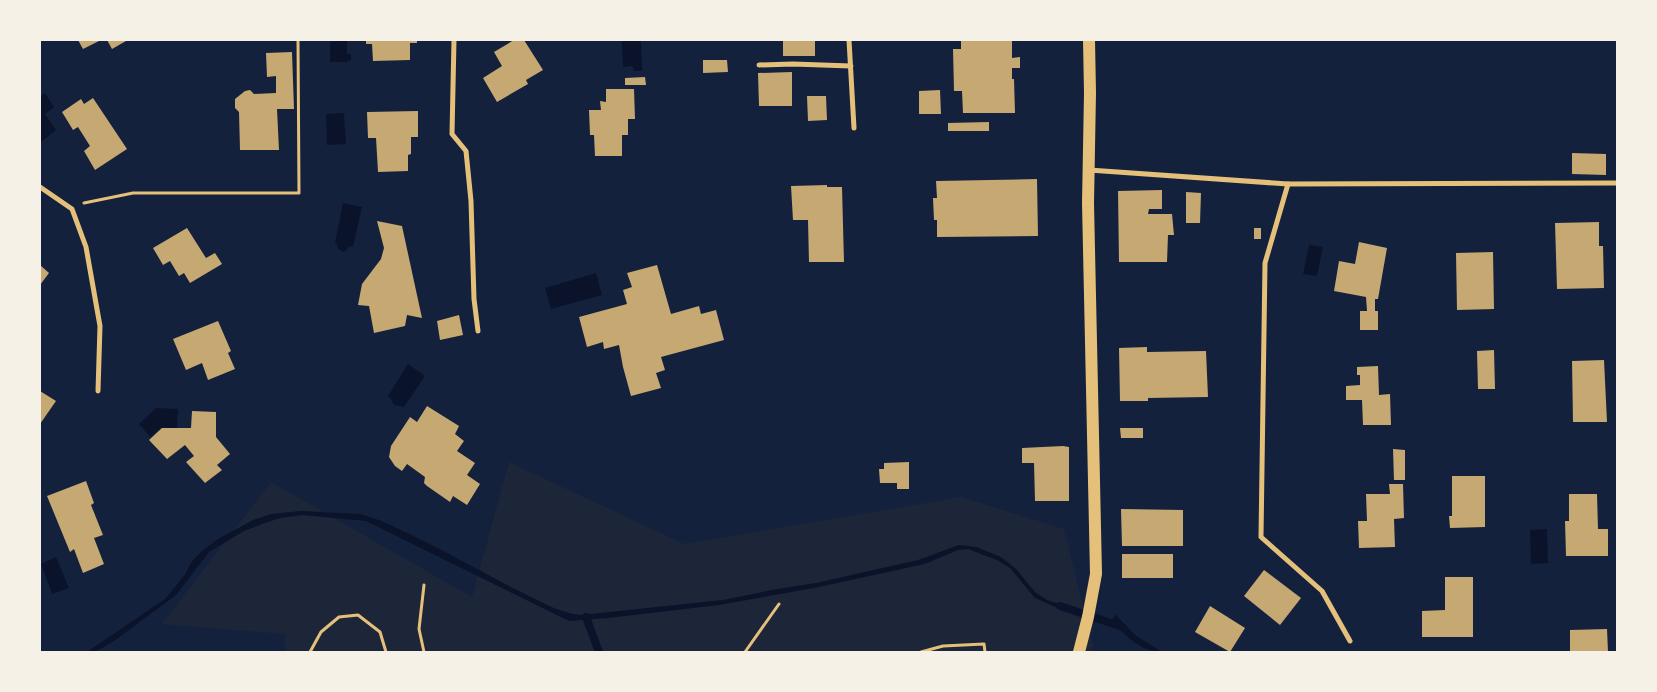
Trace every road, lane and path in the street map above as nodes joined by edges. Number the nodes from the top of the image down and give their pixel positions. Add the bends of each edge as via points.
1 (298, 40) edge
2 (454, 40) edge
3 (849, 40) edge
4 (1089, 40) edge
5 (759, 65) dead end
6 (850, 66) junction
7 (854, 128) dead end
8 (1089, 170) junction
9 (1617, 182) edge
10 (1288, 184) junction
11 (40, 187) edge
12 (72, 209) junction
13 (478, 331) dead end
14 (98, 391) dead end
15 (424, 585) dead end
16 (779, 604) dead end
17 (1350, 641) dead end
18 (310, 652) edge
19 (386, 652) edge
20 (424, 652) edge
21 (745, 652) edge
22 (921, 652) edge
23 (985, 652) edge
24 (1079, 652) edge

1 - 12 path via 299,193 133,193 87,202
2 - 13 street via 452,134 466,151
3 - 6 street
4 - 8 main road
5 - 6 street
6 - 7 street
8 - 10 street
8 - 24 main road via 1096,574
9 - 10 street
10 - 17 street via 1265,263 1261,537 1322,591
11 - 12 street
12 - 14 street via 86,247 100,326
15 - 20 path via 419,629
16 - 21 path
18 - 19 path via 321,632 339,617 358,615 380,632
22 - 23 path via 943,646 984,644

